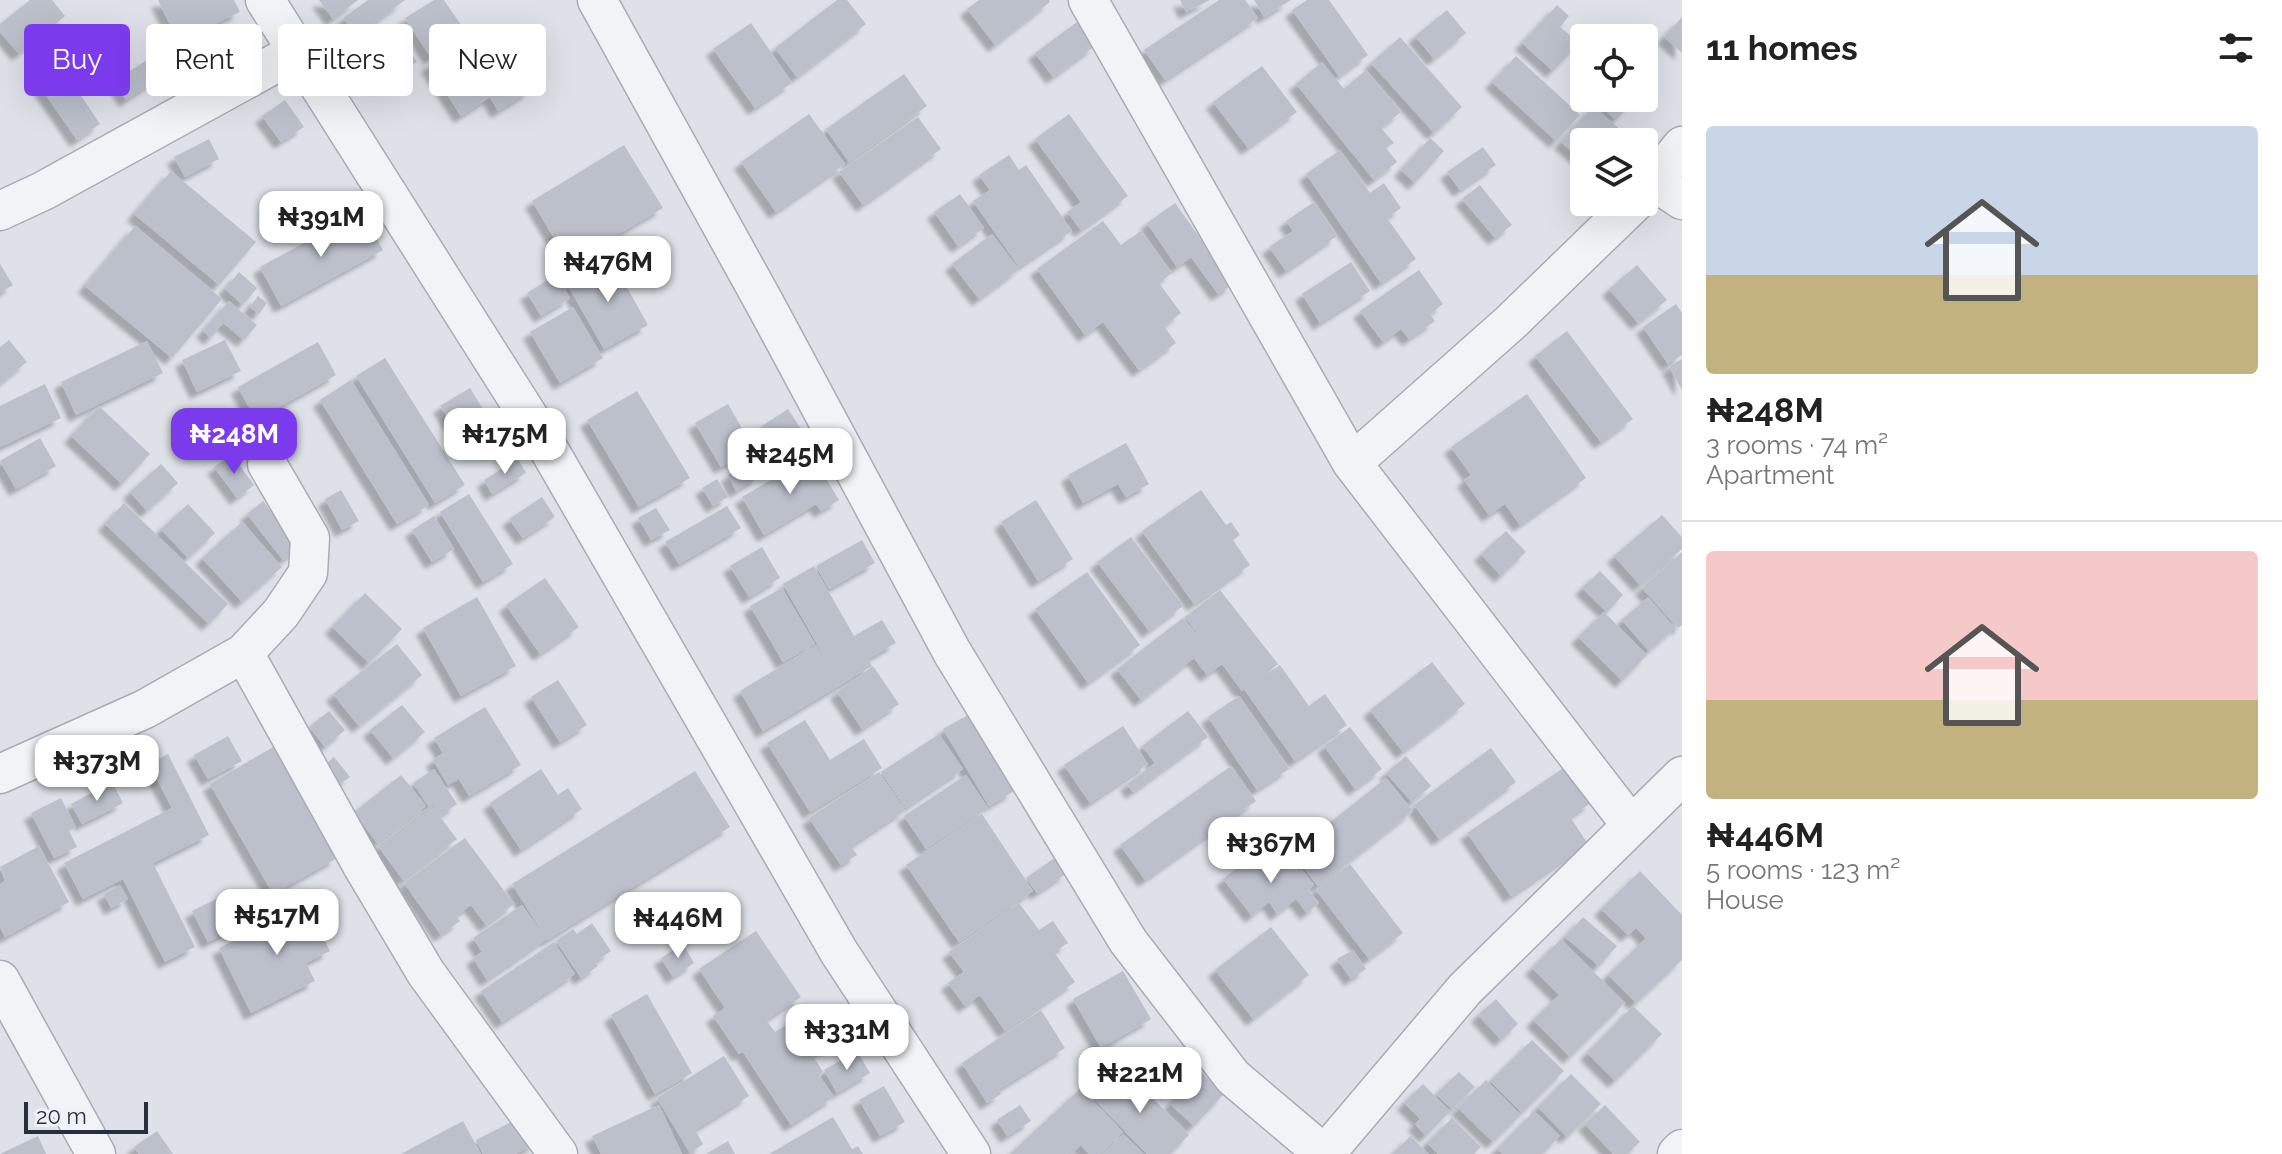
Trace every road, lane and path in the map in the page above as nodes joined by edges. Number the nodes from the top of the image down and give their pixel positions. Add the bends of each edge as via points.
1 (265, 0) edge
2 (597, 0) edge
3 (1088, 0) edge
4 (279, 24) edge
5 (278, 62) edge
6 (324, 96) edge
7 (1682, 146) edge
8 (1658, 187) edge
9 (0, 211) edge
10 (1629, 216) edge
11 (1352, 463) junction
12 (267, 464) dead end
13 (244, 653) junction
14 (0, 774) edge
15 (1682, 776) edge
16 (1631, 825) junction
17 (0, 980) edge
18 (1682, 1149) edge
19 (96, 1154) edge
20 (558, 1154) edge
21 (971, 1154) edge
22 (1325, 1154) edge
23 (1677, 1154) edge

1 - 4 street
2 - 22 street via 952,652 1128,941 1233,1077
3 - 11 street
5 - 9 street
6 - 21 street via 544,441 839,952
7 - 8 street
10 - 11 street
11 - 16 street
12 - 13 street via 310,538 308,573
13 - 14 street via 145,709
13 - 20 street via 426,973
15 - 16 street
16 - 22 street via 1465,989
17 - 19 street
18 - 23 street

